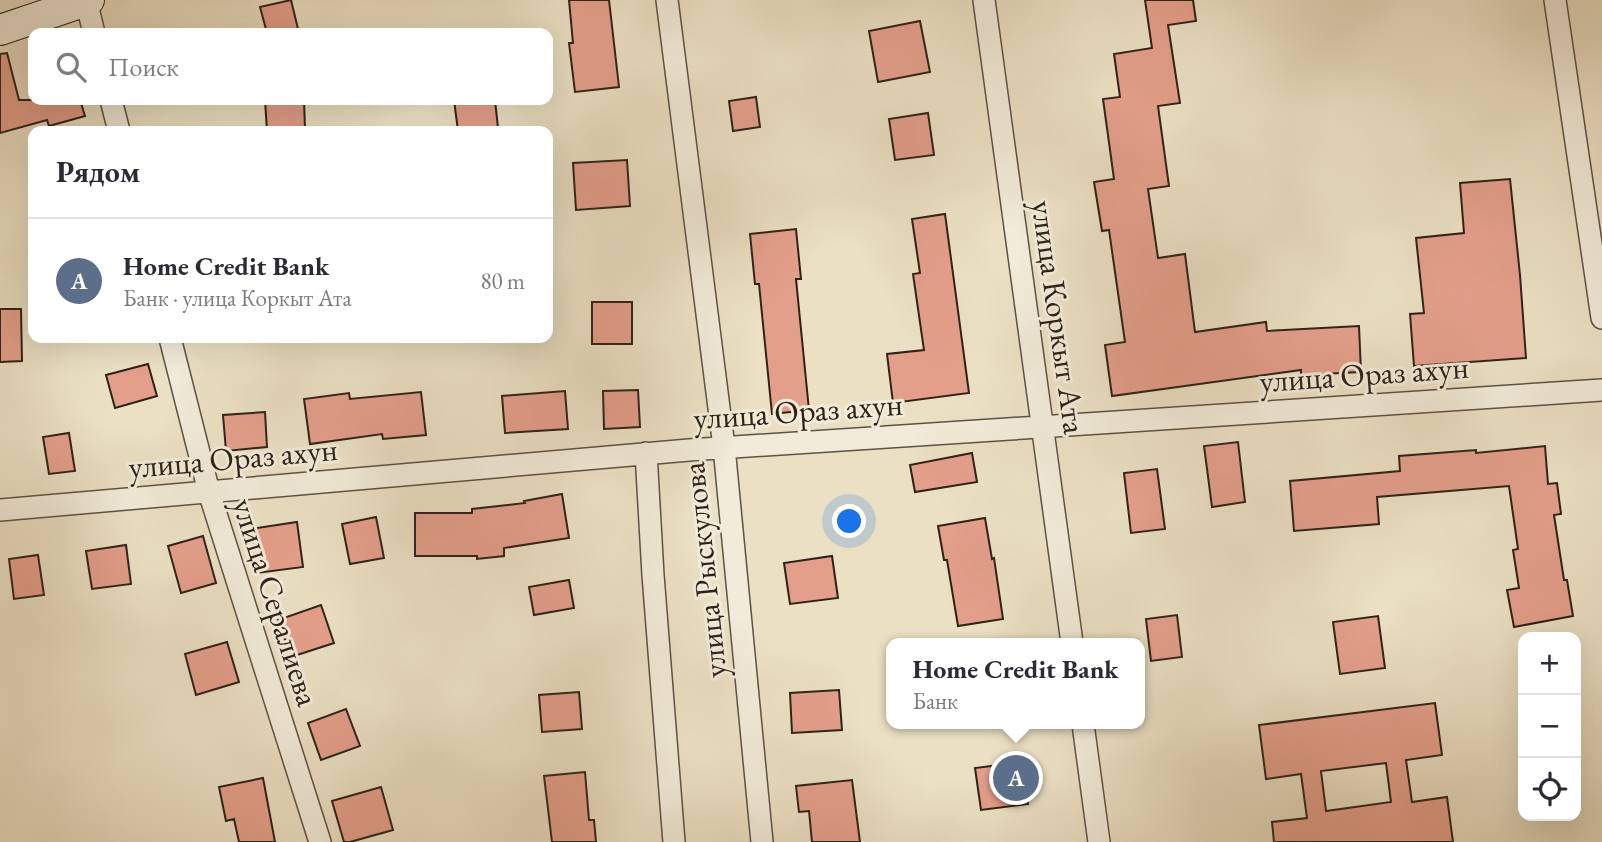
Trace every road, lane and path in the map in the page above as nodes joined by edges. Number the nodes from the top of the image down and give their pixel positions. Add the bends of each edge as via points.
1 (87, 0) edge
2 (667, 0) edge
3 (984, 0) edge
4 (1555, 0) edge
5 (93, 28) edge
6 (0, 30) edge
7 (112, 105) edge
8 (117, 126) edge
9 (1602, 318) edge
10 (171, 343) edge
11 (1602, 390) edge
12 (1042, 426) junction
13 (724, 447) junction
14 (646, 453) junction
15 (209, 492) junction
16 (0, 510) edge
17 (1071, 638) edge
18 (1084, 729) edge
19 (320, 842) edge
20 (674, 842) edge
21 (762, 842) edge
22 (1099, 842) edge

1 - 5 street
1 - 6 street
2 - 13 street, улица Рыскулова
3 - 12 street, улица Коркыт Ата
4 - 9 street
7 - 8 street
10 - 15 street, улица Сералиева
11 - 12 street, улица Ораз ахун
12 - 13 street, улица Ораз ахун
12 - 17 street, улица Коркыт Ата
13 - 14 street, улица Ораз ахун
13 - 21 street, улица Рыскулова
14 - 15 street, улица Ораз ахун
14 - 20 street
15 - 16 street, улица Ораз ахун
15 - 19 street, улица Сералиева
18 - 22 street

